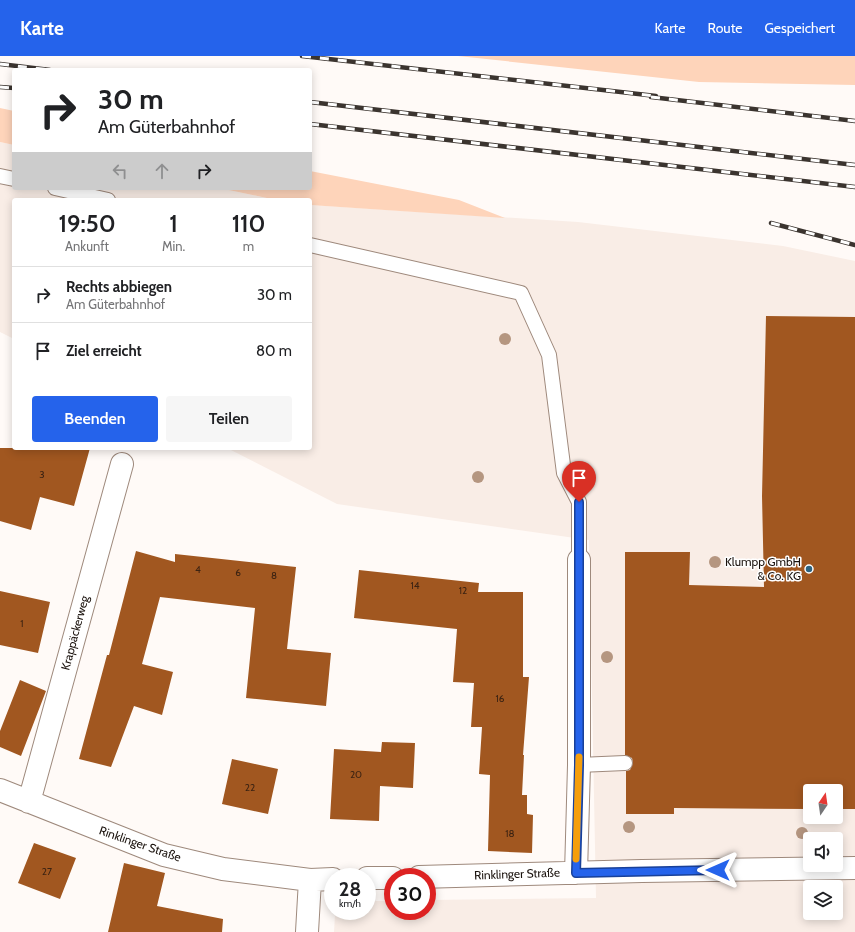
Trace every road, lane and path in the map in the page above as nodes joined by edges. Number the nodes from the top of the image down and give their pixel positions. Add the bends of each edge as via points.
1 (0, 176) edge
2 (12, 179) edge
3 (64, 190) edge
4 (99, 198) edge
5 (312, 245) edge
6 (122, 464) dead end
7 (579, 560) joint
8 (625, 763) dead end
9 (579, 765) junction
10 (0, 790) edge
11 (29, 802) junction
12 (855, 868) edge
13 (576, 873) junction
14 (436, 877) edge
15 (324, 879) edge
16 (310, 880) junction
17 (307, 932) edge

1 - 2 lane
3 - 4 lane
5 - 7 lane via 521,293 549,356 564,473 579,502
6 - 11 street, Krappäckerweg
7 - 9 street
8 - 9 lane
9 - 13 street
10 - 11 street, Rinklinger Straße
11 - 16 street, Rinklinger Straße via 164,855 223,869
12 - 13 street, Rinklinger Straße
13 - 14 street, Rinklinger Straße
15 - 16 street, Rinklinger Straße
16 - 17 street

